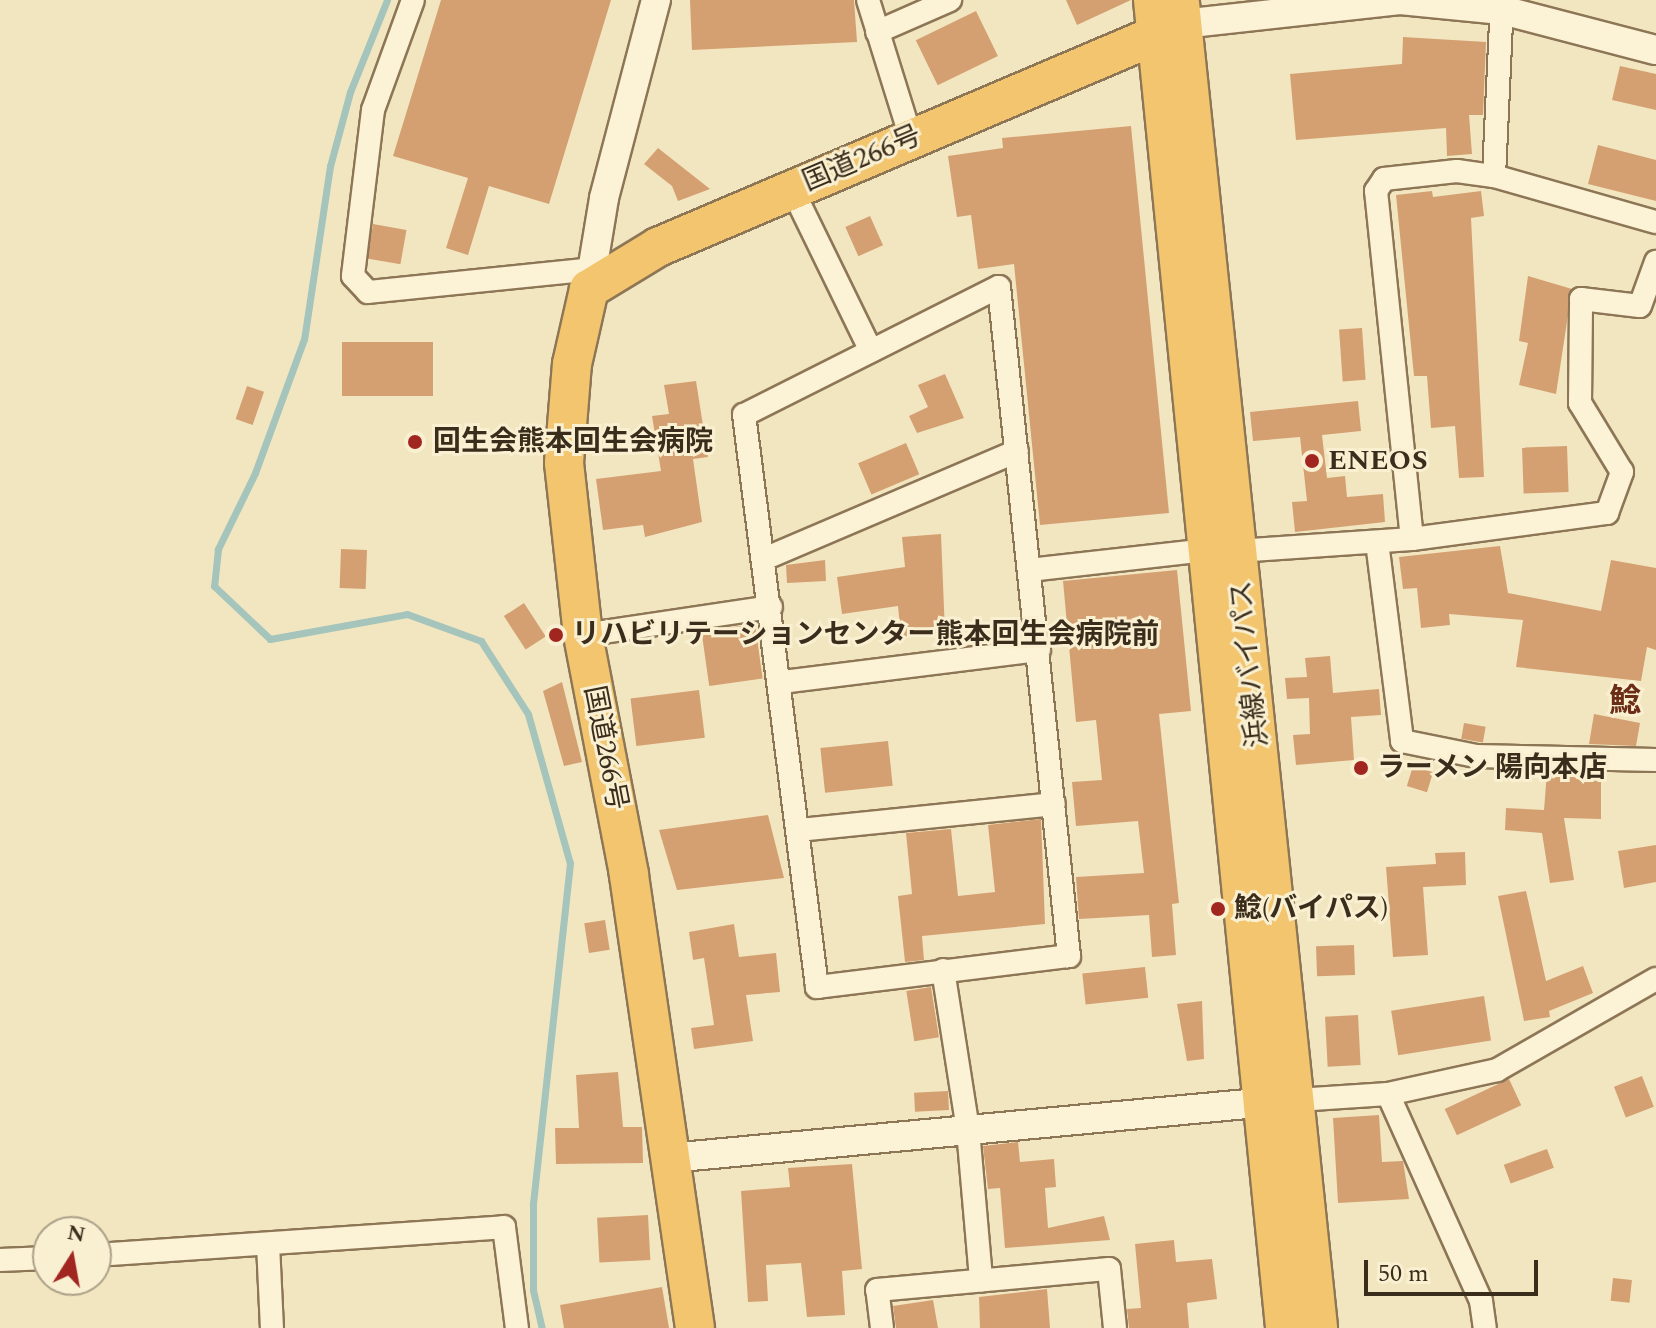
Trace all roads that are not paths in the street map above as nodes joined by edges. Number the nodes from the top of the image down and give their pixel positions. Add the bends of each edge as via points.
1 (413, 0) edge
2 (656, 0) edge
3 (868, 0) edge
4 (950, 0) edge
5 (1502, 5) edge
6 (1168, 15) edge
7 (877, 32) junction
8 (1656, 50) edge
9 (911, 138) junction
10 (1494, 176) junction
11 (792, 189) junction
12 (1656, 222) edge
13 (1656, 262) edge
14 (591, 279) junction
15 (871, 351) junction
16 (1017, 451) junction
17 (1412, 539) junction
18 (1377, 542) junction
19 (1222, 551) junction
20 (764, 559) junction
21 (1029, 570) junction
22 (771, 607) junction
23 (583, 635) junction
24 (1039, 650) junction
25 (782, 682) junction
26 (1656, 760) edge
27 (1054, 804) junction
28 (799, 830) junction
29 (943, 970) junction
30 (1656, 979) edge
31 (1388, 1094) junction
32 (1281, 1101) junction
33 (968, 1130) junction
34 (670, 1158) junction
35 (268, 1244) junction
36 (112, 1254) edge
37 (32, 1259) edge
38 (0, 1260) edge
39 (981, 1280) junction
40 (272, 1328) edge
41 (517, 1328) edge
42 (695, 1328) edge
43 (882, 1328) edge
44 (1115, 1328) edge
45 (1285, 1328) edge
46 (1318, 1328) edge
47 (1485, 1328) edge

1 - 14 street via 373,110 353,276 368,292
2 - 14 street
3 - 7 street
4 - 7 street
5 - 6 street via 1400,0
5 - 8 street
5 - 10 street
6 - 9 highway, 国道266号
6 - 19 highway, 浜線バイパス
7 - 9 street
9 - 11 highway, 国道266号
10 - 12 street
10 - 17 street via 1457,171 1384,179 1376,191
11 - 14 highway, 国道266号
11 - 15 street
13 - 17 street via 1640,306 1581,299 1580,403 1622,472 1607,513
14 - 23 highway, 国道266号 via 572,364 564,463
15 - 16 street via 999,287
15 - 20 street via 744,415
16 - 20 street
16 - 21 street
17 - 18 street
18 - 19 street
18 - 26 street via 1402,741 1476,756
19 - 21 street
19 - 32 highway, 浜線バイパス
20 - 22 street
21 - 24 street
22 - 23 street
22 - 25 street
23 - 34 highway, 国道266号 via 629,874
24 - 25 street
24 - 27 street
25 - 28 street
27 - 28 street
27 - 29 street via 1069,956
28 - 29 street via 817,987
29 - 33 street
30 - 31 street via 1497,1070
31 - 32 street
31 - 47 street via 1481,1301
32 - 33 street
32 - 45 highway, 浜線バイパス
32 - 46 highway, 浜線バイパス
33 - 34 street
33 - 39 street
34 - 42 highway, 国道266号
35 - 36 street
35 - 40 street
35 - 41 street via 504,1227
37 - 38 street
39 - 43 street via 877,1290
39 - 44 street via 1109,1269

